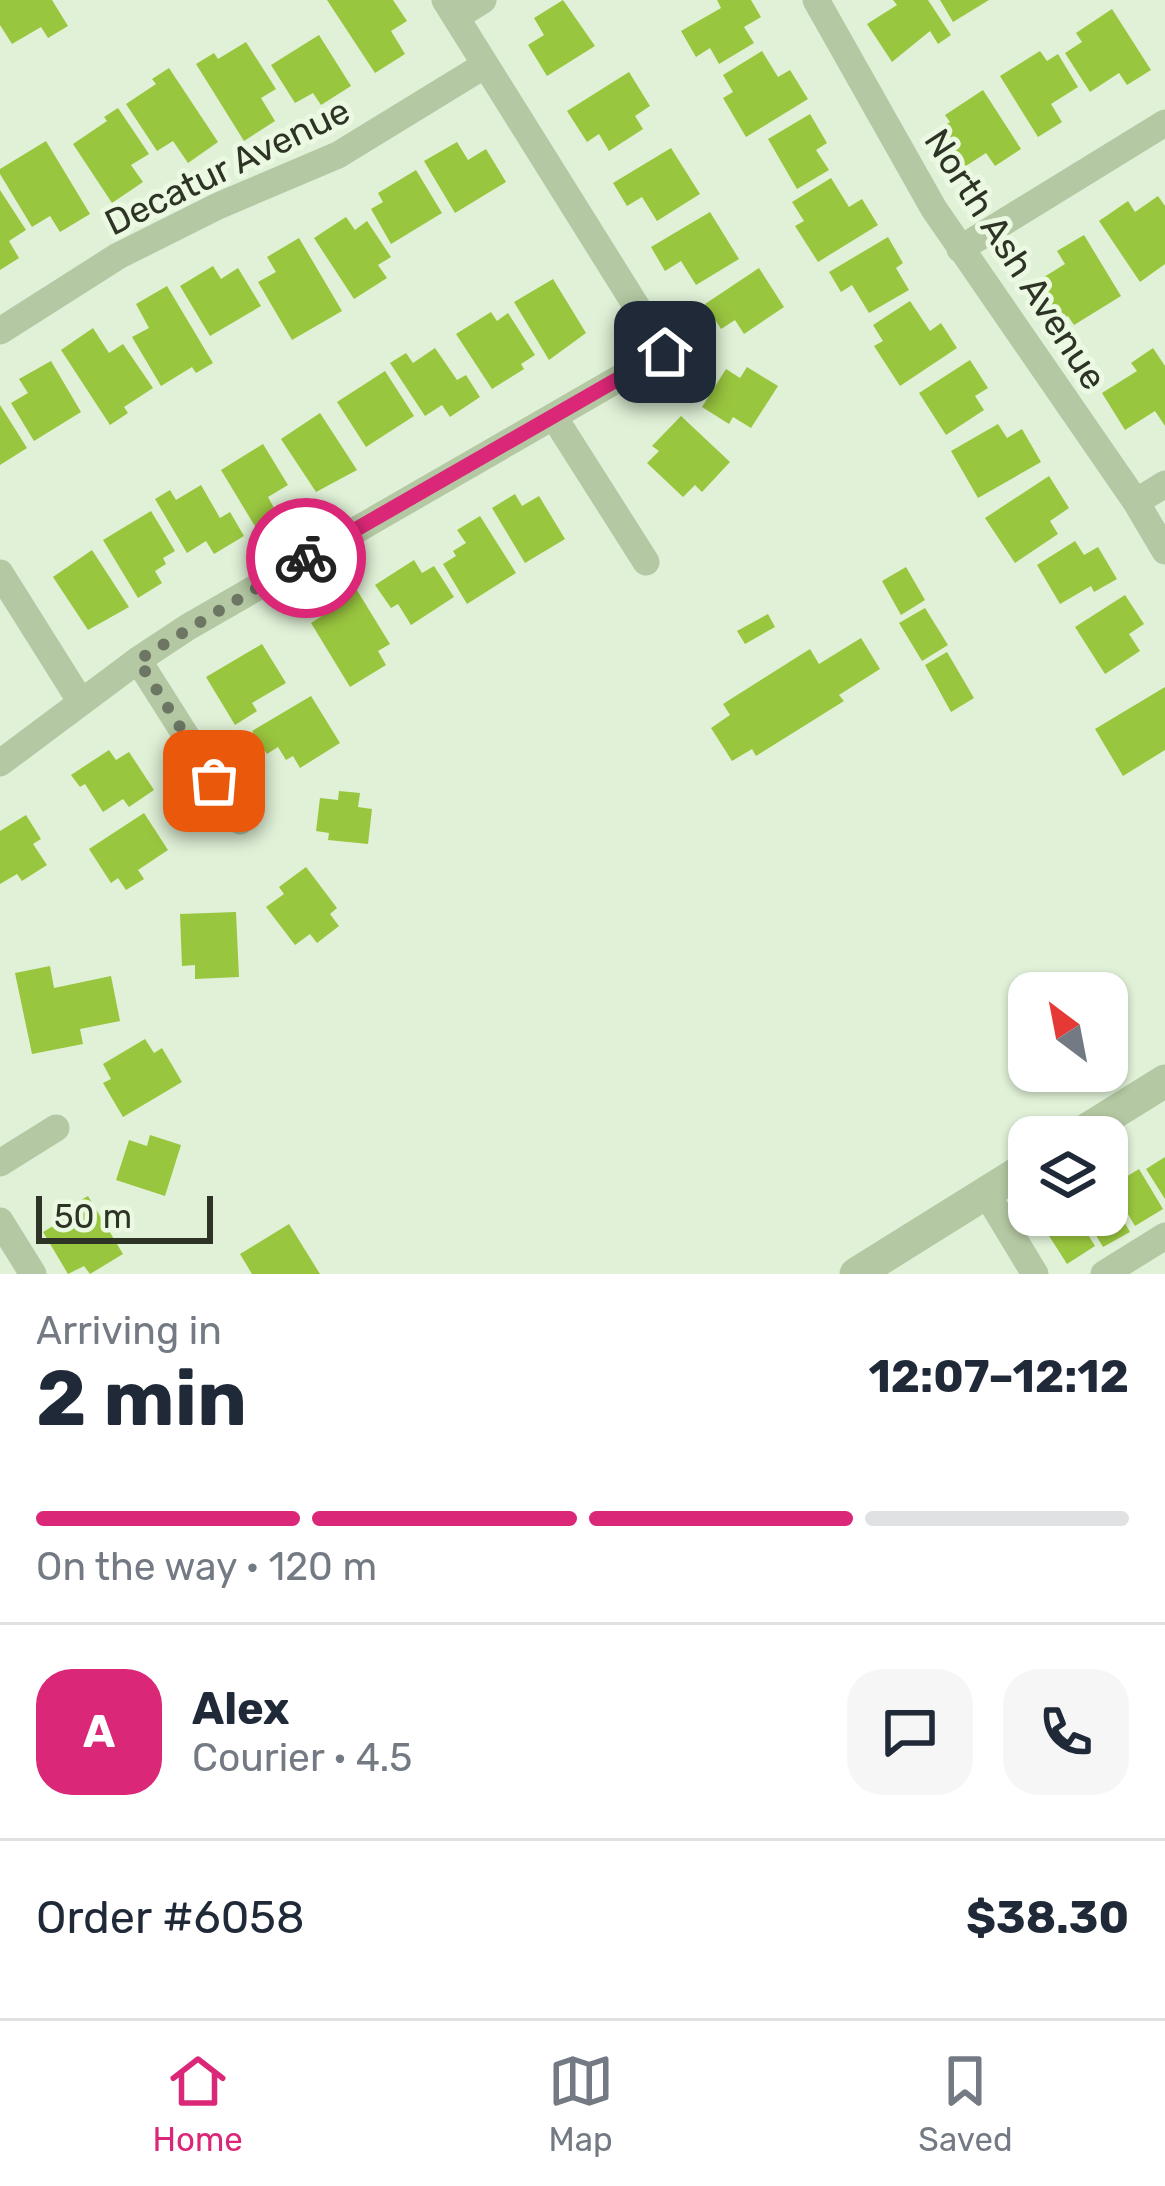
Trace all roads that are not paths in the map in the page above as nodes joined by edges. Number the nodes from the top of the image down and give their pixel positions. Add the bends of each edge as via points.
1 (483, 0) edge
2 (816, 0) edge
3 (451, 9) edge
4 (485, 65) junction
5 (1165, 124) edge
6 (960, 249) junction
7 (0, 331) edge
8 (554, 417) junction
9 (1165, 484) edge
10 (1136, 502) junction
11 (1165, 551) edge
12 (646, 562) dead end
13 (0, 573) edge
14 (138, 660) junction
15 (81, 703) junction
16 (0, 763) edge
17 (240, 821) dead end
18 (1165, 1081) edge
19 (1109, 1116) edge
20 (56, 1128) dead end
21 (0, 1163) edge
22 (1008, 1179) edge
23 (986, 1193) junction
24 (0, 1221) edge
25 (1165, 1236) edge
26 (33, 1274) edge
27 (856, 1274) edge
28 (1035, 1274) edge
29 (1104, 1274) edge

1 - 3 street
2 - 6 street, North Ash Avenue
3 - 4 street
4 - 7 street, Decatur Avenue via 338,155 118,256
4 - 8 street via 665,352
5 - 6 street
6 - 10 street, North Ash Avenue
8 - 12 street
8 - 14 street
9 - 10 street
10 - 11 street, North Ash Avenue
13 - 15 street
14 - 15 street
14 - 17 street
15 - 16 street
18 - 19 street
20 - 21 street
22 - 23 street
23 - 27 street
23 - 28 street
24 - 26 street
25 - 29 street

